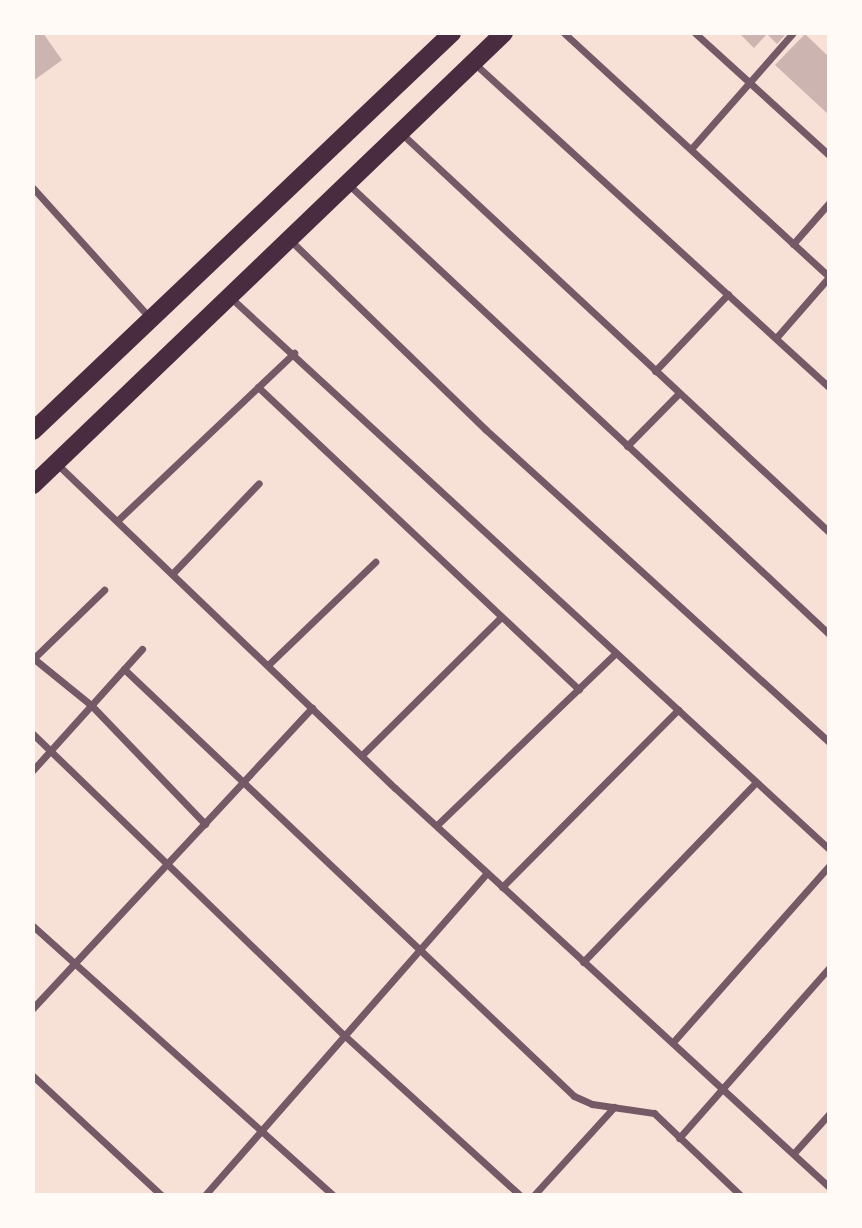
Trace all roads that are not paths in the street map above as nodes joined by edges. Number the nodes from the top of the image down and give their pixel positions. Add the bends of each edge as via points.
1 (452, 33) edge
2 (504, 33) edge
3 (564, 33) edge
4 (695, 33) edge
5 (793, 33) edge
6 (474, 62) junction
7 (749, 82) junction
8 (401, 132) junction
9 (691, 149) junction
10 (829, 155) edge
11 (347, 184) junction
12 (33, 188) edge
13 (829, 203) edge
14 (289, 239) junction
15 (793, 244) junction
16 (829, 277) edge
17 (728, 294) junction
18 (230, 297) junction
19 (151, 320) junction
20 (776, 338) junction
21 (294, 353) junction
22 (655, 371) junction
23 (258, 387) junction
24 (829, 387) edge
25 (679, 393) junction
26 (33, 431) edge
27 (626, 446) junction
28 (56, 463) junction
29 (259, 483) dead end
30 (33, 485) edge
31 (118, 520) junction
32 (829, 532) edge
33 (375, 562) dead end
34 (173, 573) junction
35 (104, 590) dead end
36 (501, 617) junction
37 (829, 634) edge
38 (142, 649) dead end
39 (617, 653) junction
40 (34, 658) edge
41 (268, 665) junction
42 (124, 669) junction
43 (579, 689) junction
44 (91, 705) junction
45 (312, 708) junction
46 (678, 710) junction
47 (33, 734) edge
48 (829, 742) edge
49 (50, 751) junction
50 (362, 755) junction
51 (33, 770) edge
52 (755, 783) junction
53 (244, 784) junction
54 (205, 824) junction
55 (437, 825) junction
56 (829, 849) edge
57 (168, 865) junction
58 (829, 866) edge
59 (487, 873) junction
60 (502, 887) junction
61 (33, 926) edge
62 (420, 950) junction
63 (583, 962) junction
64 (75, 964) junction
65 (829, 968) edge
66 (33, 1009) edge
67 (345, 1036) junction
68 (674, 1041) junction
69 (33, 1076) edge
70 (721, 1086) junction
71 (614, 1107) junction
72 (829, 1114) edge
73 (261, 1132) junction
74 (679, 1138) junction
75 (794, 1153) junction
76 (829, 1187) edge
77 (162, 1195) edge
78 (205, 1195) edge
79 (333, 1195) edge
80 (520, 1195) edge
81 (534, 1195) edge
82 (740, 1195) edge

1 - 19 highway
2 - 6 highway
3 - 9 street
4 - 7 street
5 - 7 street
6 - 8 highway
6 - 17 street
7 - 9 street
7 - 10 street
8 - 11 highway
8 - 22 street
9 - 15 street
11 - 14 highway
11 - 27 street
12 - 19 street
13 - 15 street
14 - 18 highway
14 - 48 street via 485,429
15 - 16 street
16 - 20 street
17 - 20 street
17 - 22 street
18 - 21 street
18 - 28 highway
19 - 26 highway
20 - 24 street
21 - 23 street
21 - 39 street
22 - 25 street
23 - 31 street
23 - 36 street
25 - 27 street
25 - 32 street
27 - 37 street
28 - 30 highway
28 - 31 street
29 - 34 street
31 - 34 street
33 - 41 street
34 - 41 street
35 - 40 street
36 - 43 street
36 - 50 street
38 - 42 street
39 - 43 street
39 - 46 street
40 - 44 street
41 - 45 street
42 - 44 street
42 - 53 street
43 - 55 street
44 - 49 street
44 - 54 street
45 - 50 street
45 - 53 street
46 - 52 street
46 - 60 street
47 - 49 street
49 - 51 street
49 - 57 street
50 - 55 street
52 - 56 street
52 - 63 street
53 - 54 street
53 - 62 street
54 - 57 street
55 - 59 street
57 - 64 street
57 - 67 street
58 - 68 street
59 - 60 street
59 - 62 street
60 - 63 street
61 - 64 street
62 - 67 street
62 - 71 street via 575,1096
63 - 68 street
64 - 66 street
64 - 73 street
65 - 70 street
67 - 73 street
67 - 80 street
68 - 70 street
69 - 77 street
70 - 74 street
70 - 75 street
71 - 74 street via 653,1113
71 - 81 street
72 - 75 street
73 - 78 street
73 - 79 street
74 - 82 street
75 - 76 street

